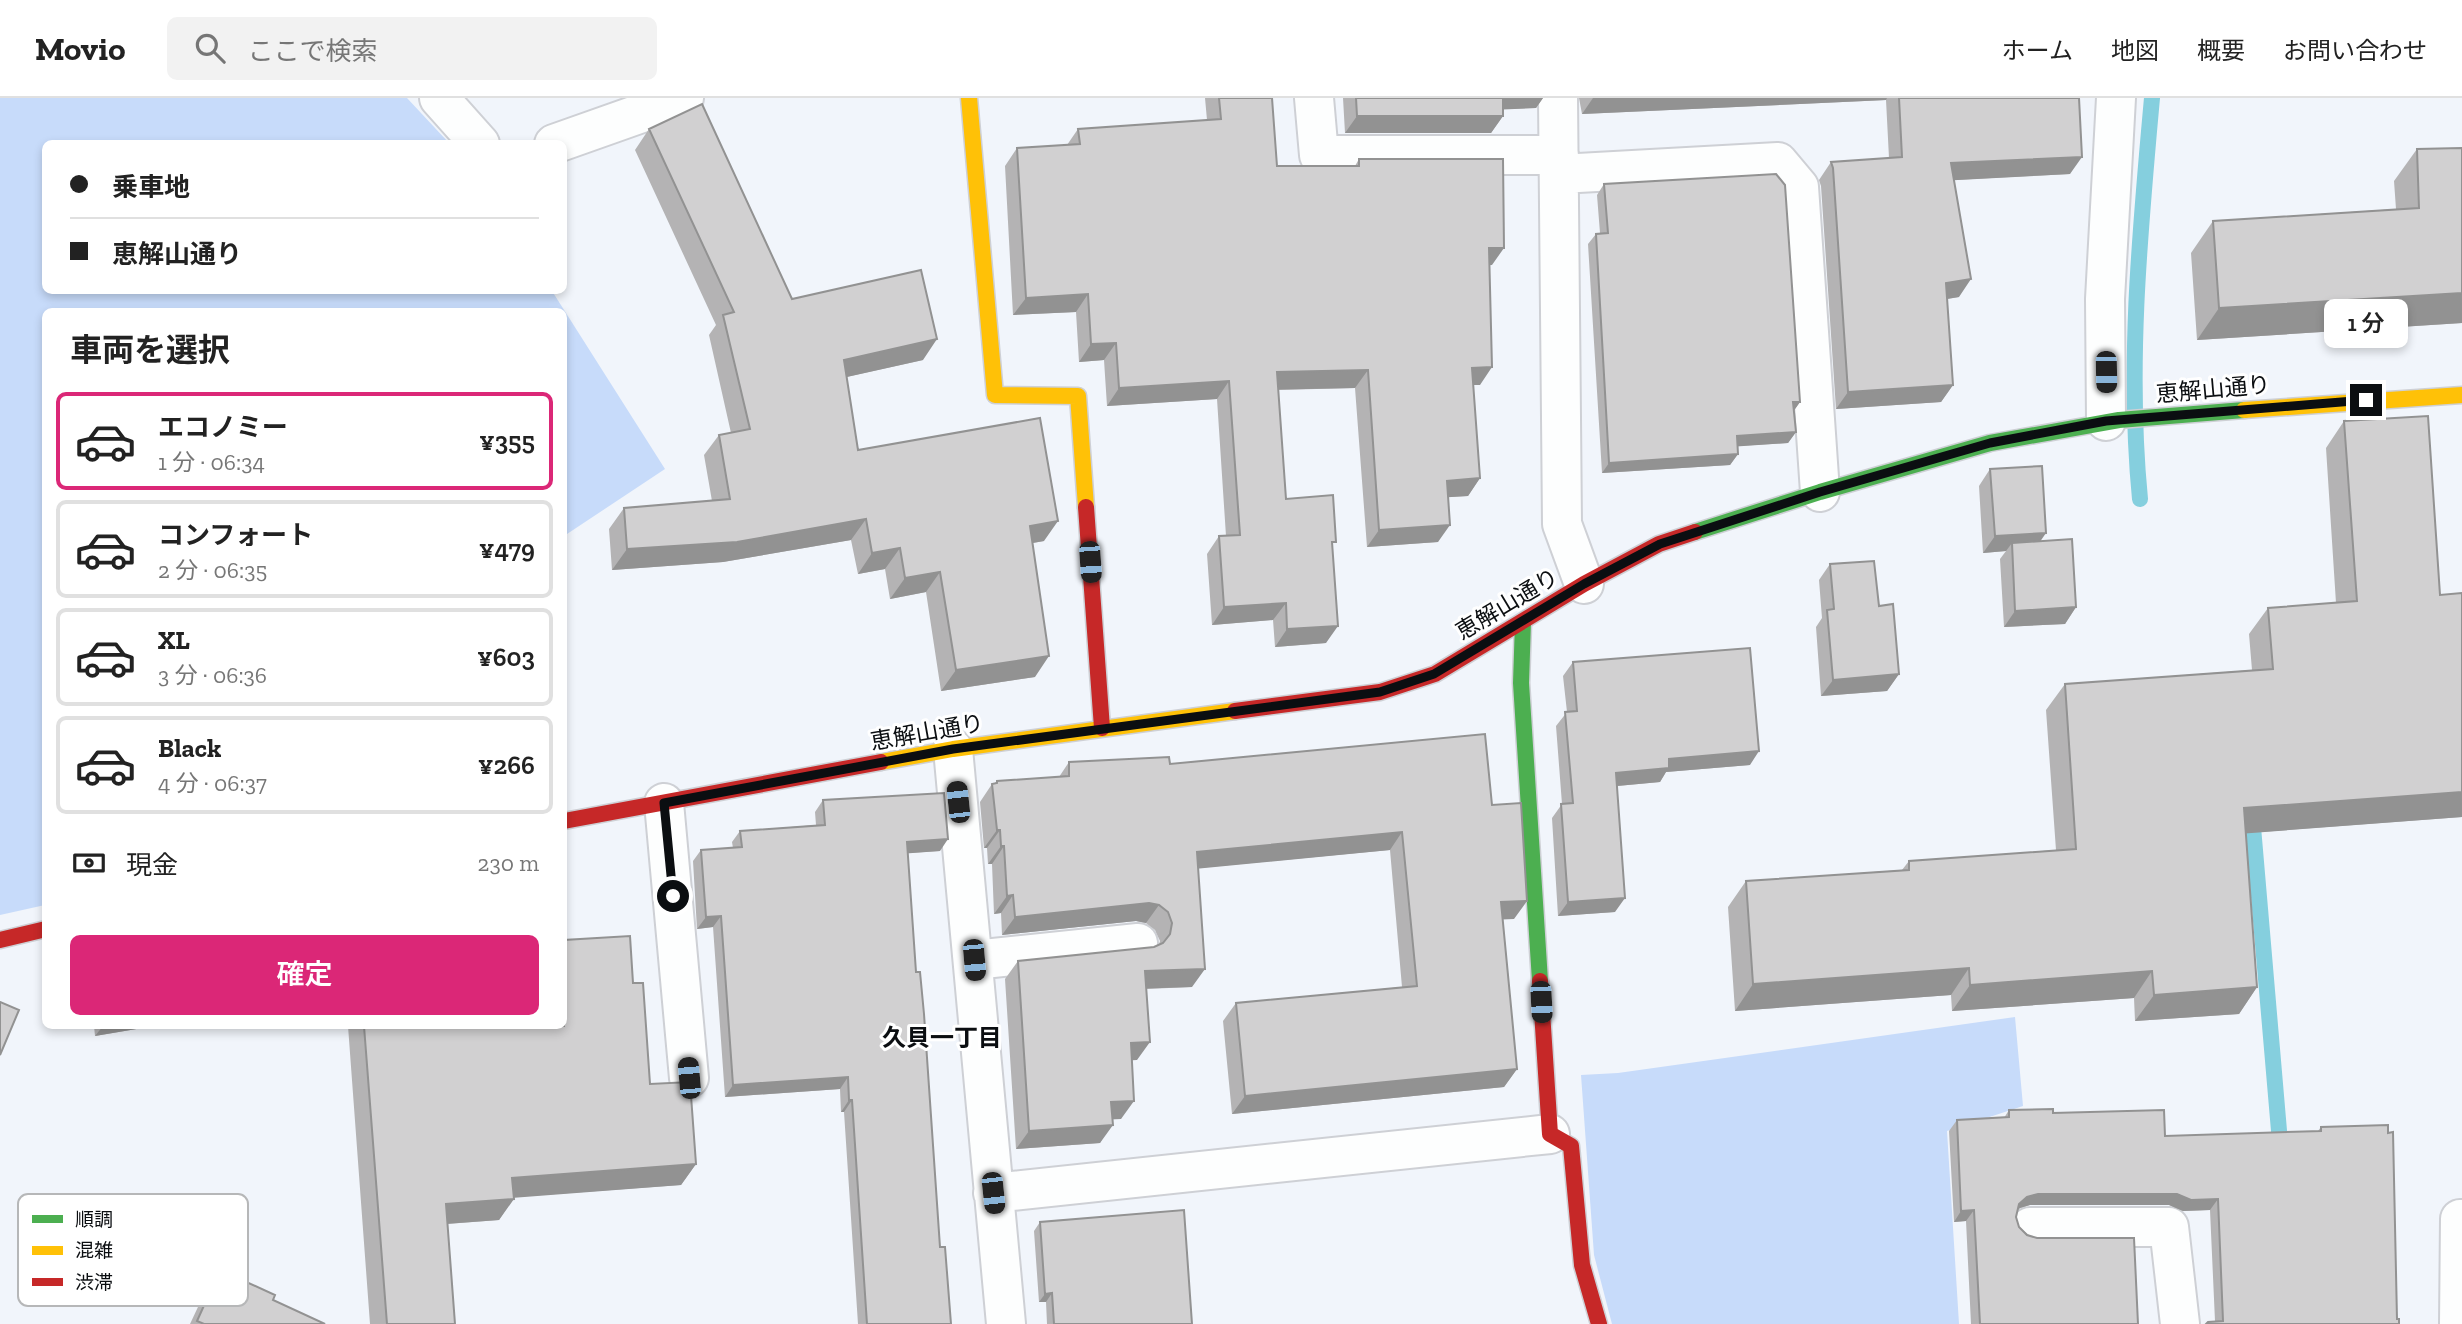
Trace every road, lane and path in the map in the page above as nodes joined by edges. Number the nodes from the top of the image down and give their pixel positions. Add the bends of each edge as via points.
1 (439, 98) edge
2 (684, 98) edge
3 (970, 98) edge
4 (1314, 98) edge
5 (1558, 98) edge
6 (2116, 98) edge
7 (476, 140) edge
8 (565, 140) edge
9 (1560, 164) junction
10 (2462, 395) edge
11 (2113, 420) junction
12 (1820, 492) junction
13 (1584, 584) junction
14 (1523, 622) junction
15 (1102, 728) junction
16 (953, 749) junction
17 (664, 803) junction
18 (567, 820) edge
19 (42, 930) edge
20 (0, 940) edge
21 (1138, 943) dead end
22 (974, 960) junction
23 (689, 1078) dead end
24 (1550, 1135) junction
25 (993, 1193) junction
26 (2462, 1219) edge
27 (2031, 1227) dead end
28 (1006, 1324) edge
29 (1598, 1324) edge
30 (2180, 1324) edge
31 (2459, 1324) edge

1 - 7 street
2 - 8 street
3 - 15 street via 995,395 1078,396
4 - 9 street via 1319,155
5 - 9 street
6 - 11 street via 2105,299
9 - 12 street via 1778,162 1799,187
9 - 13 street via 1562,524
10 - 11 street, 恵解山通り
11 - 12 street, 恵解山通り via 1990,443
12 - 13 street, 恵解山通り via 1660,544
13 - 14 street, 恵解山通り
14 - 15 street, 恵解山通り via 1434,674 1380,692
14 - 24 street via 1521,683
15 - 16 street, 恵解山通り
16 - 17 street, 恵解山通り
16 - 22 street
17 - 18 street, 恵解山通り
17 - 23 street
19 - 20 street
21 - 22 street
22 - 25 street
24 - 25 street
24 - 29 street via 1571,1146 1582,1265
25 - 28 street
26 - 31 street
27 - 30 street via 2169,1227

